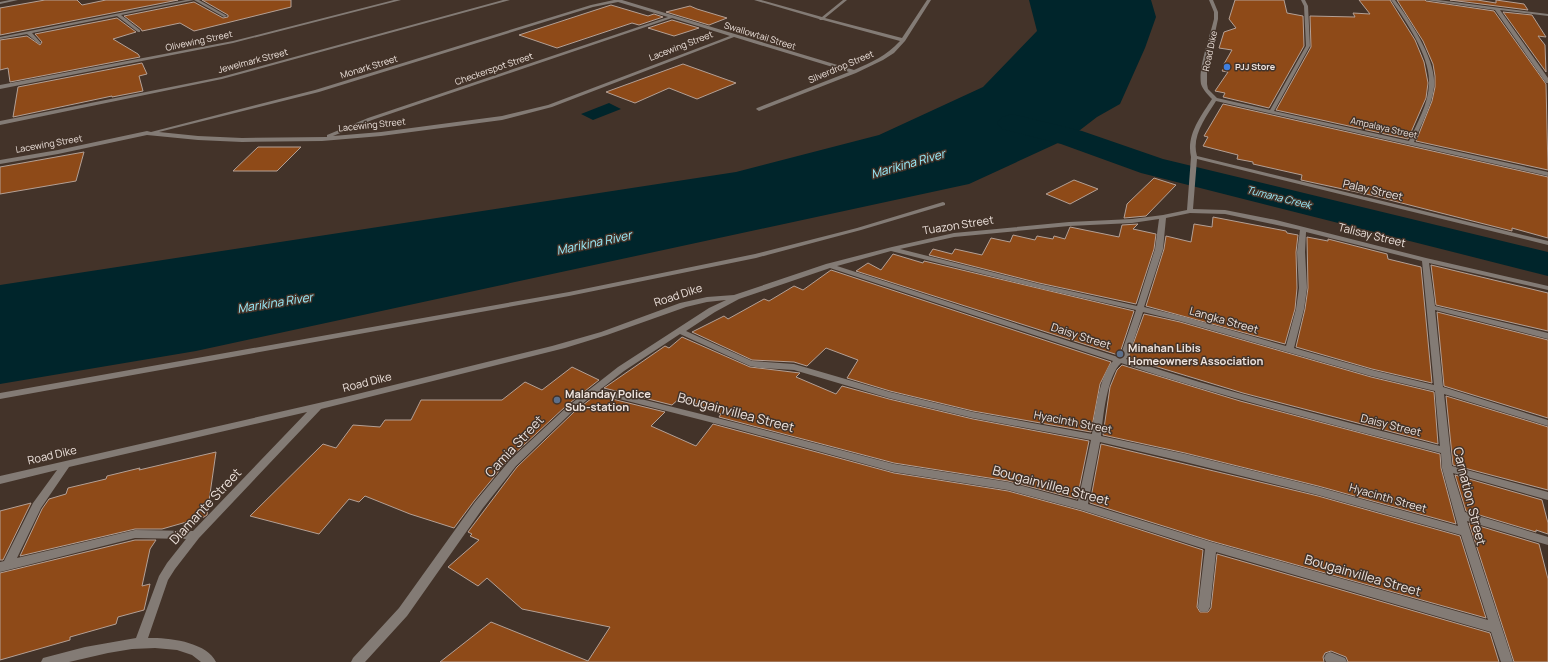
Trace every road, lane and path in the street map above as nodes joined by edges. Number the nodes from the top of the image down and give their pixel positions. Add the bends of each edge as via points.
1 (16, 0) edge
2 (192, 0) edge
3 (196, 0) edge
4 (399, 0) edge
5 (508, 0) edge
6 (606, 0) edge
7 (618, 0) edge
8 (756, 0) edge
9 (845, 0) edge
10 (929, 0) edge
11 (1212, 0) edge
12 (1303, 0) edge
13 (1393, 0) edge
14 (1428, 0) edge
15 (0, 3) edge
16 (592, 6) junction
17 (1496, 8) junction
18 (118, 15) junction
19 (1548, 15) edge
20 (225, 16) dead end
21 (672, 17) junction
22 (821, 19) junction
23 (138, 31) dead end
24 (29, 33) junction
25 (733, 36) junction
26 (0, 38) edge
27 (903, 40) junction
28 (39, 43) dead end
29 (854, 72) junction
30 (1548, 82) edge
31 (0, 87) edge
32 (1215, 99) junction
33 (759, 109) dead end
34 (1271, 112) junction
35 (0, 123) edge
36 (148, 133) junction
37 (322, 139) junction
38 (1411, 143) junction
39 (1194, 157) junction
40 (0, 162) edge
41 (1548, 174) edge
42 (943, 204) dead end
43 (1190, 211) junction
44 (1163, 217) junction
45 (1303, 229) junction
46 (1548, 242) edge
47 (892, 249) junction
48 (1425, 260) junction
49 (829, 266) junction
50 (1548, 288) edge
51 (736, 297) junction
52 (1431, 307) junction
53 (1140, 309) junction
54 (680, 331) junction
55 (1548, 336) edge
56 (1290, 350) junction
57 (1119, 361) junction
58 (1439, 389) junction
59 (594, 390) junction
60 (0, 396) edge
61 (318, 406) junction
62 (1548, 423) edge
63 (1096, 438) junction
64 (1444, 450) junction
65 (66, 464) junction
66 (1447, 468) junction
67 (0, 480) edge
68 (1548, 496) edge
69 (1082, 506) junction
70 (1460, 515) junction
71 (1465, 532) junction
72 (195, 535) junction
73 (1548, 541) edge
74 (1211, 546) junction
75 (4, 566) edge
76 (1204, 607) dead end
77 (1496, 628) junction
78 (141, 642) junction
79 (47, 662) edge
80 (210, 662) edge
81 (357, 662) edge
82 (1507, 662) edge

1 - 15 street
2 - 18 street
3 - 20 street
4 - 31 street, Olivewing Street via 233,42
5 - 35 street, Jewelmark Street via 222,78
6 - 16 street, Monark Street
7 - 16 street, Monark Street
7 - 21 street, Swallowtail Street
8 - 22 street
9 - 22 street
10 - 27 street, Silverdrop Street
11 - 32 street, Road Dike via 1216,20 1204,83 1207,92
12 - 34 street via 1306,6 1308,46
13 - 38 street via 1407,19 1427,60 1432,82
14 - 17 street
16 - 36 street, Monark Street via 317,91
17 - 19 street
17 - 30 street
18 - 23 street
18 - 24 street
21 - 25 street, Swallowtail Street
21 - 37 street, Checkerspot Street via 370,119
22 - 27 street
24 - 26 street
24 - 28 street
25 - 29 street, Swallowtail Street
25 - 37 street, Lacewing Street via 550,106 502,118
27 - 29 street, Silverdrop Street via 887,55
29 - 33 street, Silverdrop Street
32 - 34 street, Ampalaya Street
32 - 39 street via 1201,121 1192,143 1191,151
34 - 38 street, Ampalaya Street
36 - 37 street, Lacewing Street via 242,140
36 - 40 street, Lacewing Street
38 - 41 street, Ampalaya Street
39 - 43 street
39 - 46 street, Palay Street
42 - 60 street via 851,231 732,261 553,297
43 - 44 street, Tuazon Street
43 - 45 street, Talisay Street via 1225,212
44 - 47 street, Tuazon Street via 954,235
44 - 53 street via 1159,249
45 - 48 street, Talisay Street
45 - 56 street via 1303,288
47 - 49 street, Tuazon Street
47 - 53 street, Langka Street
48 - 50 street, Talisay Street
48 - 52 street, Carnation Street
49 - 51 street, Tuazon Street
49 - 57 street, Daisy Street
51 - 54 street, Camia Street
51 - 61 street, Road Dike via 713,297 689,303 588,339
52 - 55 street
52 - 58 street, Carnation Street
53 - 56 street, Langka Street
53 - 57 street via 1125,355
54 - 59 street, Camia Street via 621,369
54 - 63 street, Hyacinth Street via 750,363 794,367 889,395 973,415
56 - 58 street, Langka Street
57 - 63 street via 1112,367 1100,406
57 - 64 street, Daisy Street via 1315,417
58 - 62 street, Langka Street
58 - 64 street, Carnation Street
59 - 69 street, Bougainvillea Street via 894,468 1008,486
59 - 81 street, Camia Street via 550,426 513,463 479,505 402,612
61 - 65 street, Road Dike
61 - 72 street, Diamante Street
63 - 69 street
63 - 71 street, Hyacinth Street via 1318,491
64 - 66 street, Carnation Street
65 - 67 street, Road Dike
65 - 75 street via 37,506
66 - 68 street
66 - 70 street, Carnation Street
69 - 74 street, Bougainvillea Street
70 - 71 street, Carnation Street
70 - 73 street
71 - 77 street, Carnation Street
72 - 75 street via 135,534
72 - 78 street, Diamante Street via 163,579
74 - 76 street
74 - 77 street, Bougainvillea Street
77 - 82 street, Carnation Street
78 - 79 street via 102,648
78 - 80 street via 179,645 204,655

